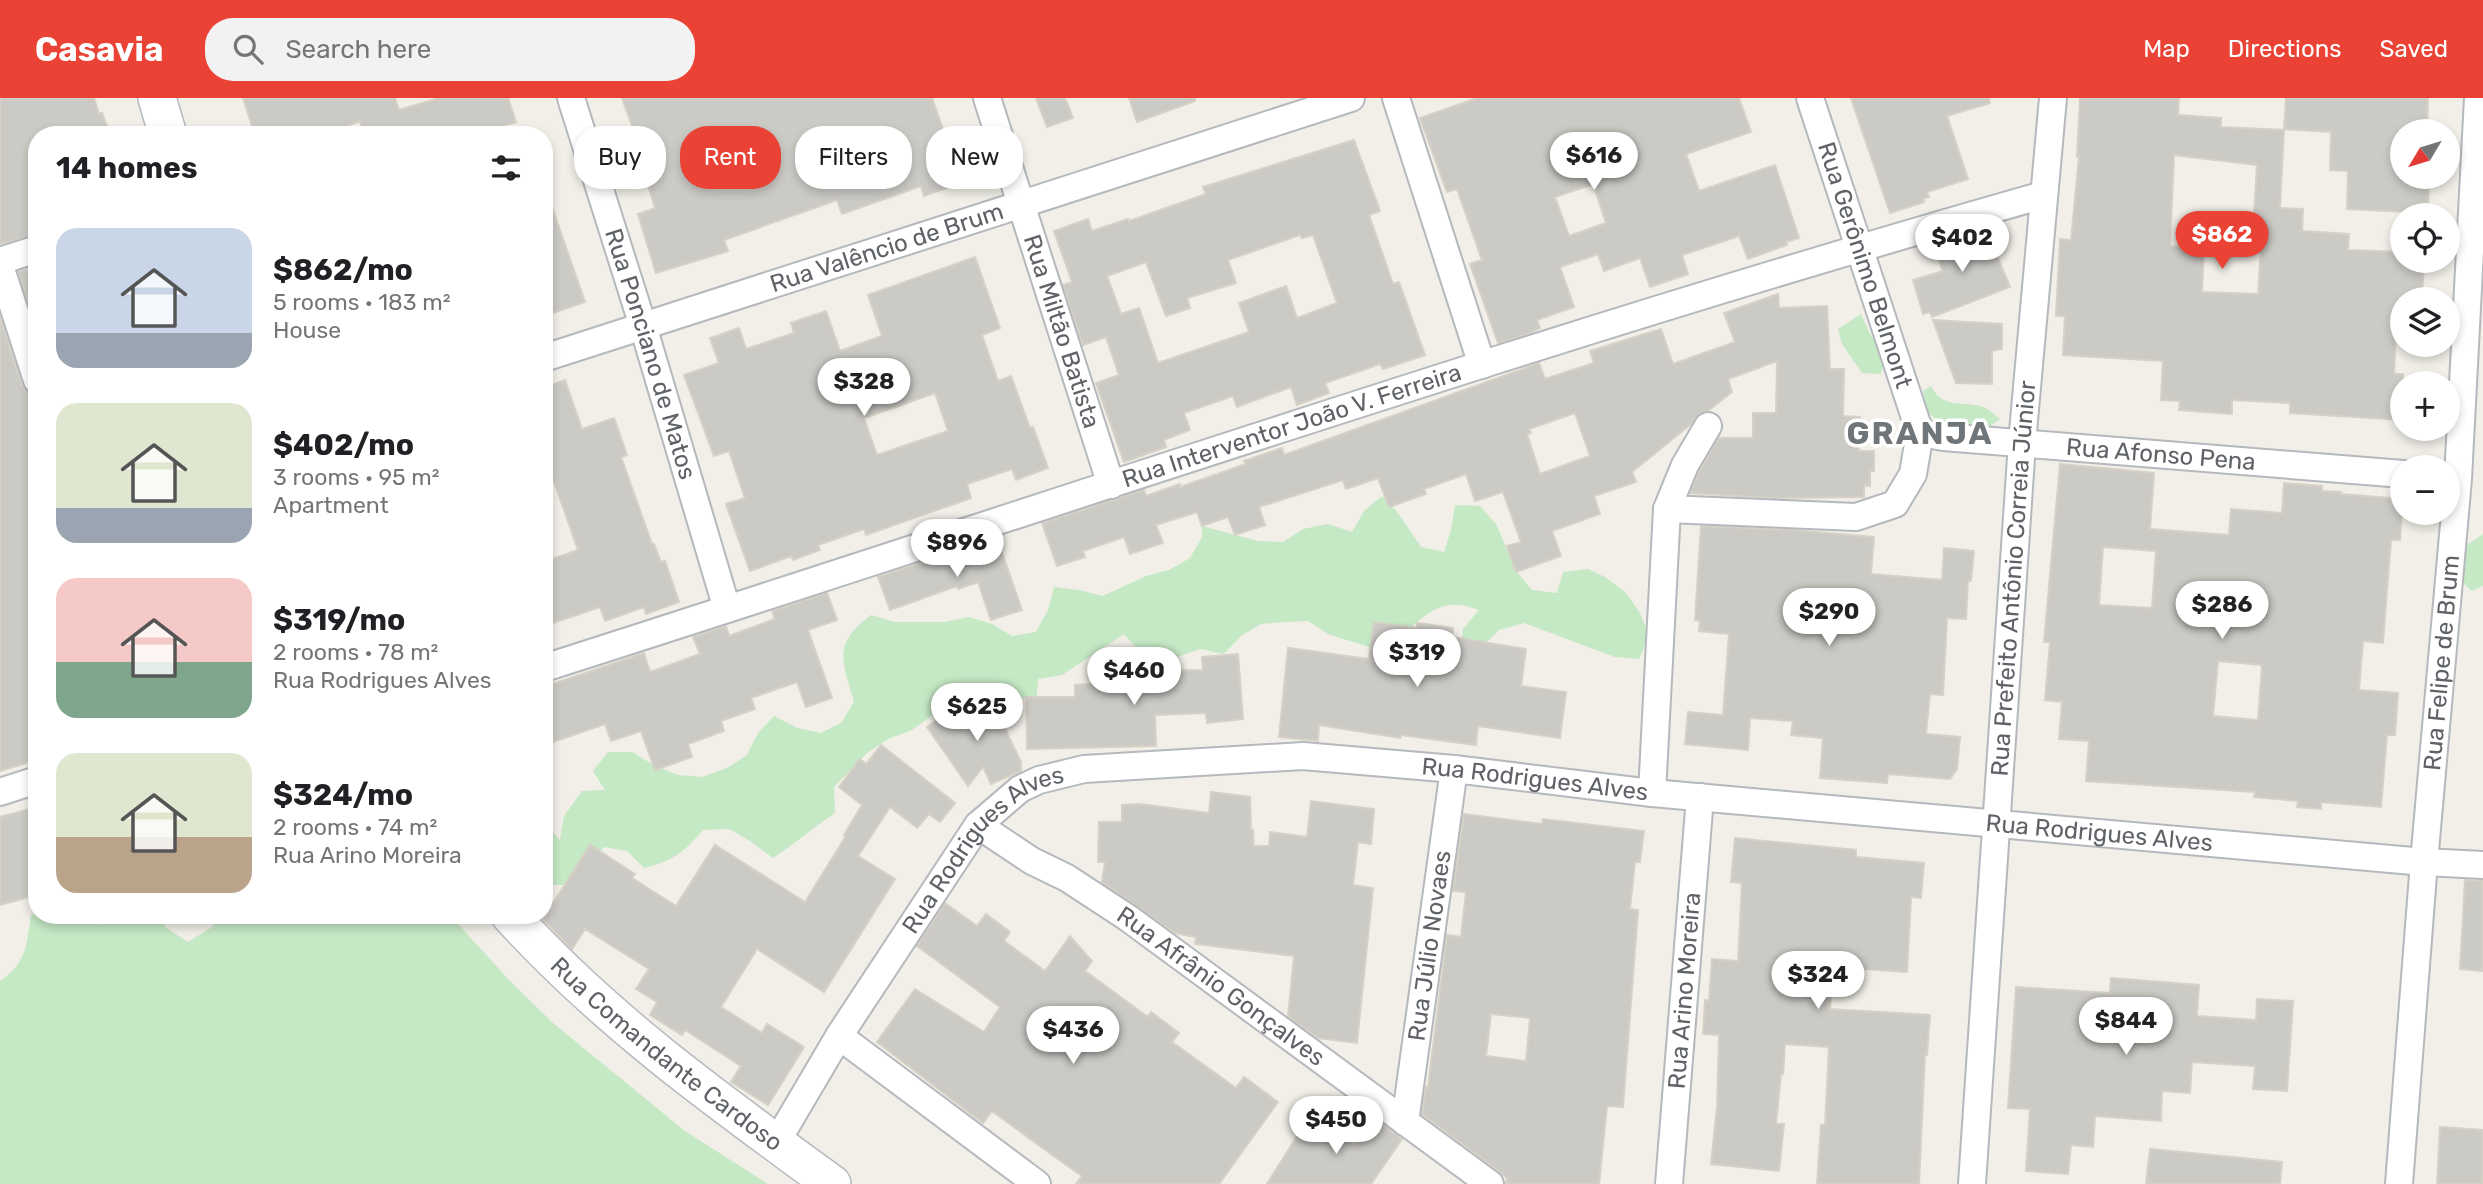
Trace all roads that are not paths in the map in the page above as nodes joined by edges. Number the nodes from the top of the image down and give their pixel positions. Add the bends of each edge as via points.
1 (157, 98) edge
2 (572, 98) edge
3 (987, 98) edge
4 (1351, 98) edge
5 (1396, 98) edge
6 (1810, 98) edge
7 (2053, 98) edge
8 (2478, 98) edge
9 (165, 126) edge
10 (2043, 195) junction
11 (1020, 203) junction
12 (1858, 247) junction
13 (28, 252) edge
14 (0, 263) edge
15 (643, 326) junction
16 (28, 352) edge
17 (553, 355) edge
18 (1482, 365) junction
19 (1708, 426) dead end
20 (1920, 433) junction
21 (2022, 443) junction
22 (2390, 473) edge
23 (2463, 479) edge
24 (1111, 485) junction
25 (1667, 509) junction
26 (727, 609) junction
27 (553, 665) edge
28 (1454, 769) junction
29 (28, 783) edge
30 (0, 792) edge
31 (1652, 793) junction
32 (1700, 797) junction
33 (1995, 823) junction
34 (978, 825) junction
35 (2424, 862) junction
36 (2483, 865) edge
37 (518, 924) edge
38 (839, 1035) junction
39 (1405, 1122) junction
40 (776, 1143) junction
41 (832, 1184) edge
42 (1037, 1184) edge
43 (1490, 1184) edge
44 (1669, 1184) edge
45 (1972, 1184) edge
46 (2399, 1184) edge

1 - 9 street
2 - 15 street, Rua Ponciano de Matos
3 - 11 street, Rua Miltão Batista
4 - 11 street, Rua Valêncio de Brum
5 - 18 street
6 - 12 street, Rua Gerônimo Belmont
7 - 10 street, Rua Prefeito Antônio Correia Júnior
8 - 23 street, Rua Felipe de Brum
10 - 12 street, Rua Interventor João V. Ferreira
10 - 21 street, Rua Prefeito Antônio Correia Júnior
11 - 15 street, Rua Valêncio de Brum
11 - 24 street, Rua Miltão Batista
12 - 18 street, Rua Interventor João V. Ferreira
12 - 20 street, Rua Gerônimo Belmont
13 - 14 street
14 - 16 street
15 - 17 street, Rua Valêncio de Brum
15 - 26 street, Rua Ponciano de Matos
18 - 24 street, Rua Interventor João V. Ferreira
19 - 25 street
20 - 21 street, Rua Afonso Pena
20 - 25 street via 1913,474 1895,504 1856,517
21 - 22 street, Rua Afonso Pena
21 - 33 street, Rua Prefeito Antônio Correia Júnior
23 - 35 street, Rua Felipe de Brum
24 - 26 street, Rua Interventor João V. Ferreira
25 - 31 street
26 - 27 street, Rua Interventor João V. Ferreira
28 - 31 street, Rua Rodrigues Alves
28 - 34 street, Rua Rodrigues Alves via 1303,756 1084,769 1020,789
28 - 39 street, Rua Júlio Novaes
29 - 30 street
31 - 32 street, Rua Rodrigues Alves
32 - 33 street, Rua Rodrigues Alves
32 - 44 street, Rua Arino Moreira
33 - 35 street, Rua Rodrigues Alves
33 - 45 street, Rua Prefeito Antônio Correia Júnior
34 - 38 street, Rua Rodrigues Alves
34 - 39 street, Rua Afrânio Gonçalves via 1128,918
35 - 36 street, Rua Rodrigues Alves
35 - 46 street, Rua Felipe de Brum
37 - 40 street, Rua Comandante Cardoso via 591,998 678,1072
38 - 40 street, Rua Rodrigues Alves
38 - 42 street
39 - 43 street, Rua Afrânio Gonçalves
40 - 41 street, Rua Comandante Cardoso

